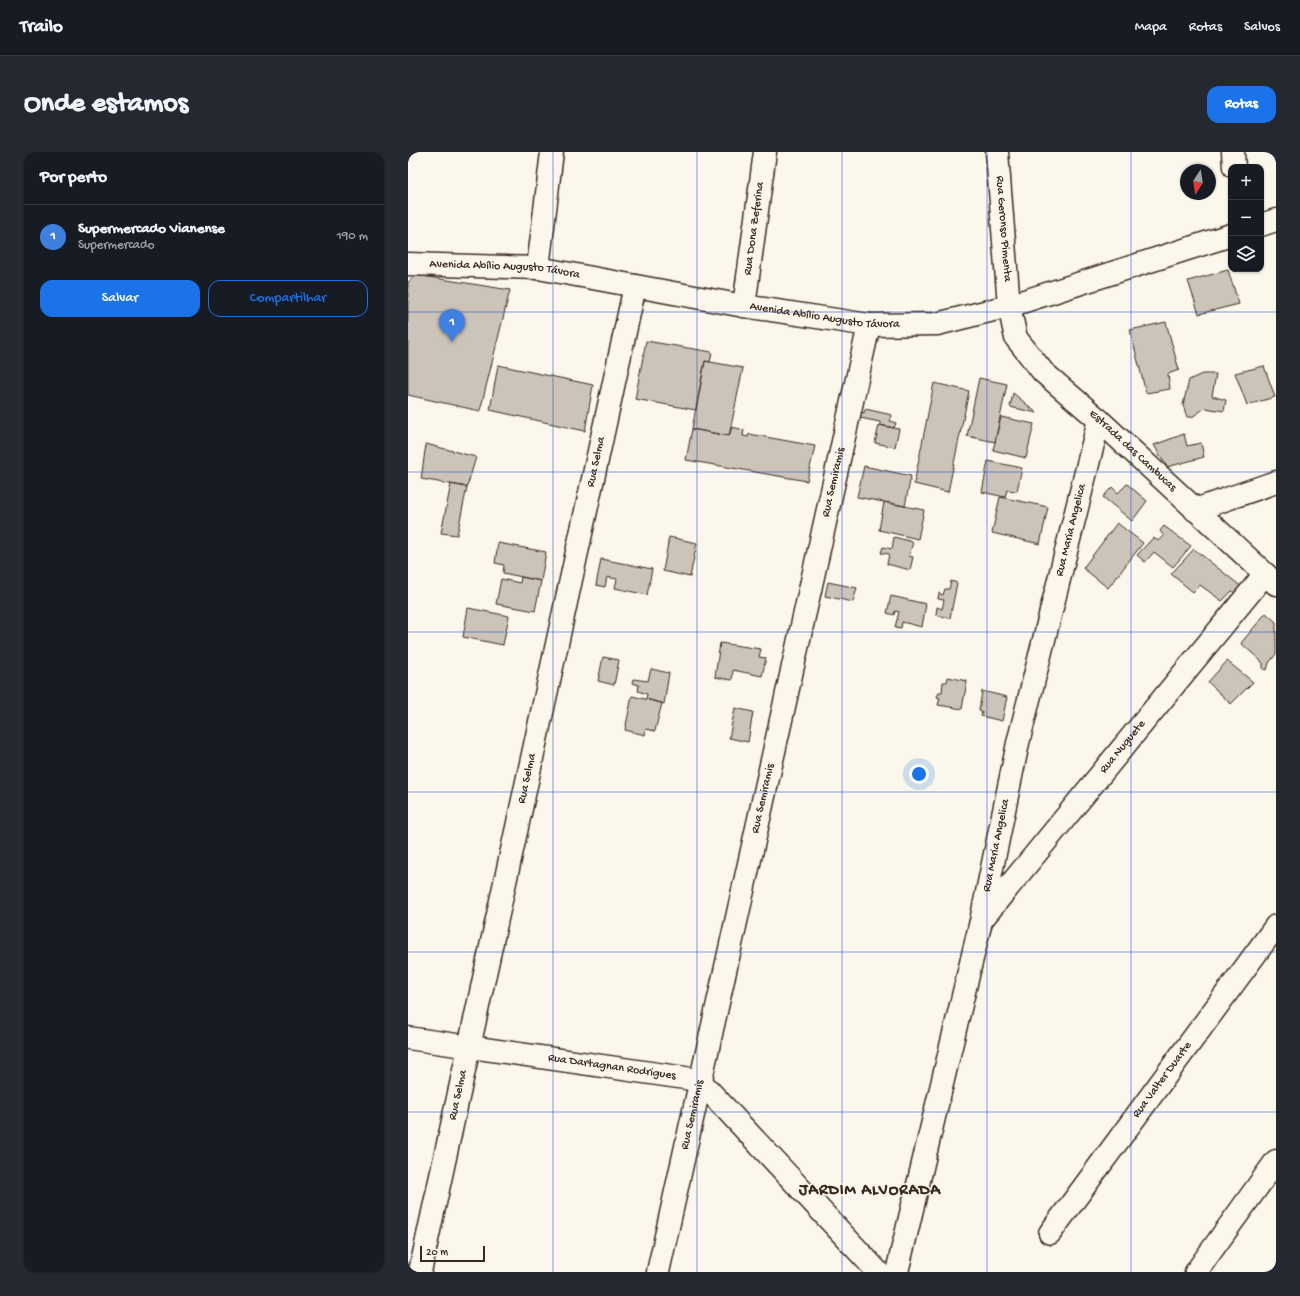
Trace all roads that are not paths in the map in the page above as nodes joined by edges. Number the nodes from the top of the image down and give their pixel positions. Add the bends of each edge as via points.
1 (552, 152) edge
2 (765, 152) edge
3 (997, 152) edge
4 (1233, 152) edge
5 (1234, 164) edge
6 (1276, 220) edge
7 (1264, 224) edge
8 (1228, 236) edge
9 (408, 264) edge
10 (538, 268) junction
11 (635, 286) junction
12 (744, 306) junction
13 (1009, 306) junction
14 (869, 325) junction
15 (1099, 420) junction
16 (1276, 482) edge
17 (1195, 510) junction
18 (1270, 579) edge
19 (981, 921) junction
20 (1276, 926) edge
21 (408, 1038) edge
22 (469, 1046) junction
23 (700, 1080) junction
24 (1276, 1161) edge
25 (1050, 1233) dead end
26 (420, 1272) edge
27 (658, 1272) edge
28 (878, 1272) edge
29 (897, 1272) edge
30 (1196, 1272) edge

1 - 10 street
2 - 12 street, Rua Dona Zeferina
3 - 13 street, Rua Geronso Pimenta
4 - 5 street
6 - 7 street
8 - 13 street, Avenida Abílio Augusto Távora
9 - 10 street, Avenida Abílio Augusto Távora
10 - 11 street, Avenida Abílio Augusto Távora
11 - 12 street, Avenida Abílio Augusto Távora
11 - 22 street, Rua Selma
12 - 14 street, Avenida Abílio Augusto Távora
13 - 14 street, Avenida Abílio Augusto Távora via 937,324
13 - 15 street, Estrada das Cambucas via 1016,338 1025,352 1043,372
14 - 23 street, Rua Semiramis
15 - 17 street, Estrada das Cambucas
15 - 19 street, Rua Maria Angelica via 1018,743
16 - 17 street
17 - 18 street, Estrada das Cambucas
18 - 19 street, Rua Nuguete
19 - 29 street, Rua Maria Angelica
20 - 25 street, Rua Valter Duarte
21 - 22 street, Rua Dartagnan Rodrigues
22 - 23 street, Rua Dartagnan Rodrigues
22 - 26 street, Rua Selma
23 - 27 street, Rua Semiramis
23 - 28 street
24 - 30 street

